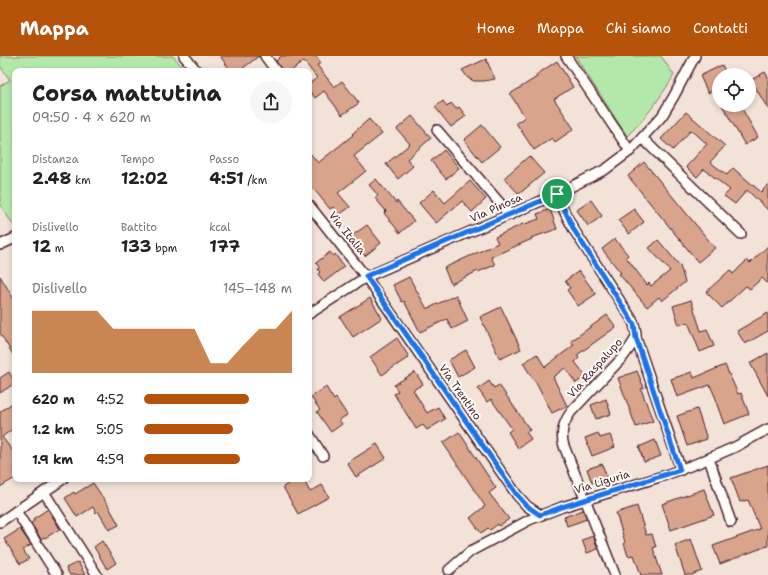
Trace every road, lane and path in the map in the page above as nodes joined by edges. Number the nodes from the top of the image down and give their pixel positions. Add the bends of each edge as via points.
1 (184, 56) edge
2 (265, 56) edge
3 (566, 56) edge
4 (695, 56) edge
5 (194, 68) edge
6 (274, 68) edge
7 (437, 130) dead end
8 (642, 138) junction
9 (630, 151) junction
10 (557, 194) junction
11 (312, 210) edge
12 (510, 215) junction
13 (741, 234) dead end
14 (12, 239) edge
15 (0, 245) edge
16 (366, 276) junction
17 (312, 312) edge
18 (636, 338) junction
19 (768, 429) edge
20 (312, 439) edge
21 (323, 456) dead end
22 (709, 459) junction
23 (680, 470) junction
24 (58, 482) edge
25 (44, 492) junction
26 (586, 500) junction
27 (16, 511) junction
28 (540, 515) junction
29 (0, 522) edge
30 (731, 522) dead end
31 (449, 570) dead end
32 (57, 575) edge
33 (97, 575) edge
34 (615, 575) edge

1 - 5 street
2 - 6 street
3 - 9 street
4 - 8 street, Via Pinosa via 665,110
7 - 12 street
8 - 9 street, Via Pinosa
8 - 13 street
9 - 10 street, Via Pinosa via 597,175
10 - 12 street, Via Pinosa
10 - 18 street, Via Raspalupo via 574,230 632,320
11 - 16 street, Via Italia
12 - 16 street, Via Pinosa
14 - 15 street
16 - 17 street, Via Pinosa
16 - 28 street, Via Trentino via 517,495
18 - 23 street
18 - 26 street, Via Raspalupo via 623,357 571,412 563,426 564,446
19 - 22 street, Via Liguria
20 - 21 street
22 - 23 street, Via Liguria
22 - 30 street
23 - 26 street, Via Liguria
24 - 25 street
25 - 27 street
25 - 33 street
26 - 28 street, Via Liguria
26 - 34 street, Via Raspalupo
27 - 29 street
27 - 32 street
28 - 31 street, Via Liguria via 475,549

